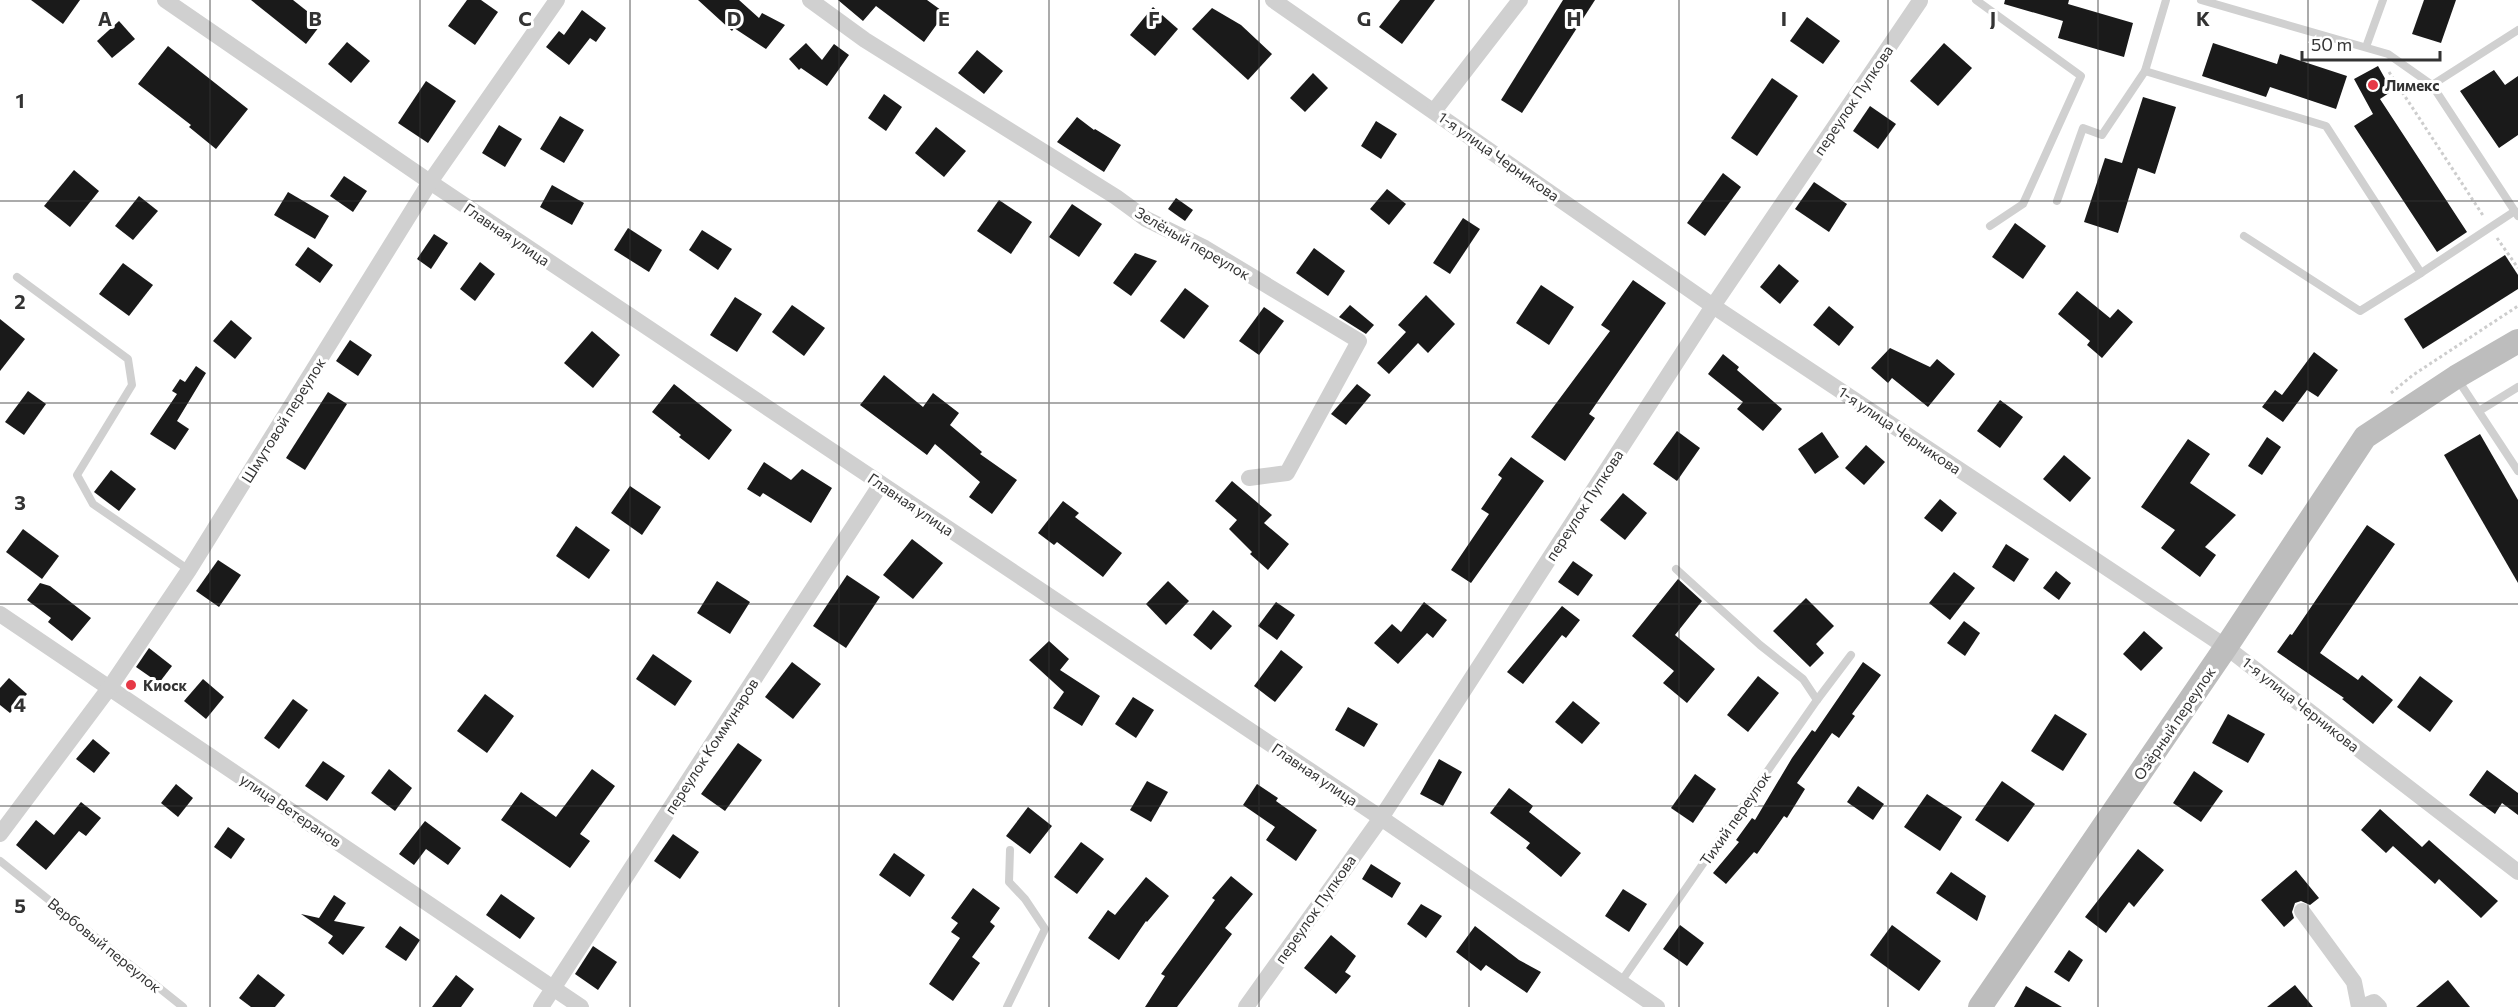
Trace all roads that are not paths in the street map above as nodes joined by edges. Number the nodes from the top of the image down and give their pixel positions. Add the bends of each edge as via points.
1 (165, 0) edge
2 (557, 0) edge
3 (810, 0) edge
4 (1520, 0) edge
5 (1921, 0) edge
6 (1976, 0) edge
7 (2166, 0) edge
8 (2201, 0) edge
9 (2383, 0) edge
10 (1276, 1) edge
11 (2518, 30) edge
12 (2371, 49) junction
13 (2145, 71) junction
14 (2432, 85) junction
15 (1434, 111) junction
16 (430, 182) junction
17 (2057, 201) dead end
18 (2516, 214) edge
19 (1990, 226) dead end
20 (2244, 236) dead end
21 (2421, 273) junction
22 (17, 277) dead end
23 (1713, 306) junction
24 (2518, 331) edge
25 (2518, 341) edge
26 (2456, 377) junction
27 (2518, 387) edge
28 (2480, 411) junction
29 (2518, 471) edge
30 (1249, 478) dead end
31 (881, 484) junction
32 (1676, 569) dead end
33 (189, 570) junction
34 (0, 614) edge
35 (2226, 647) junction
36 (1851, 655) dead end
37 (110, 687) junction
38 (1816, 700) junction
39 (1381, 818) junction
40 (0, 834) edge
41 (1010, 850) dead end
42 (0, 861) edge
43 (2518, 873) edge
44 (2302, 911) dead end
45 (1620, 983) junction
46 (554, 989) junction
47 (2369, 1006) edge
48 (183, 1007) edge
49 (540, 1007) edge
50 (581, 1007) edge
51 (1007, 1007) edge
52 (1246, 1007) edge
53 (1657, 1007) edge
54 (1980, 1007) edge

1 - 16 street, Главная улица
2 - 16 street, Шмутовой переулок
3 - 30 street, Зелёный переулок via 865,40 1116,196 1146,219 1205,248 1359,341 1287,473
4 - 15 street
5 - 23 street, переулок Пупкова
6 - 19 lane via 2081,76 2023,204
7 - 13 lane
8 - 12 lane
9 - 12 lane
10 - 15 street, 1-я улица Черникова
11 - 14 lane
12 - 14 lane via 2388,54
13 - 17 lane via 2102,135 2083,128
13 - 21 lane via 2326,126
14 - 18 lane
15 - 23 street, 1-я улица Черникова
16 - 31 street, Главная улица
16 - 33 street, Шмутовой переулок
18 - 21 lane
20 - 21 lane via 2360,311
22 - 33 lane via 128,359 132,385 77,475 93,504
23 - 35 street, 1-я улица Черникова
23 - 39 street, переулок Пупкова
24 - 26 street via 2472,360
25 - 26 street
26 - 28 lane
26 - 35 street, Озёрный переулок via 2365,437
27 - 28 lane
28 - 29 lane
31 - 39 street, Главная улица
31 - 46 street, переулок Коммунаров
32 - 38 lane via 1803,678
33 - 37 street, Шмутовой переулок
34 - 37 street, улица Ветеранов
35 - 43 street, 1-я улица Черникова
35 - 54 street, Озёрный переулок
36 - 38 lane, Тихий переулок
37 - 40 street, Шмутовой переулок
37 - 46 street, улица Ветеранов
38 - 45 lane, Тихий переулок
39 - 45 street, Главная улица
39 - 52 street, переулок Пупкова
41 - 51 lane via 1010,882 1045,929
42 - 48 lane, Вербовый переулок
44 - 47 street
45 - 53 street, Главная улица
46 - 49 street, переулок Коммунаров
46 - 50 street, улица Ветеранов

